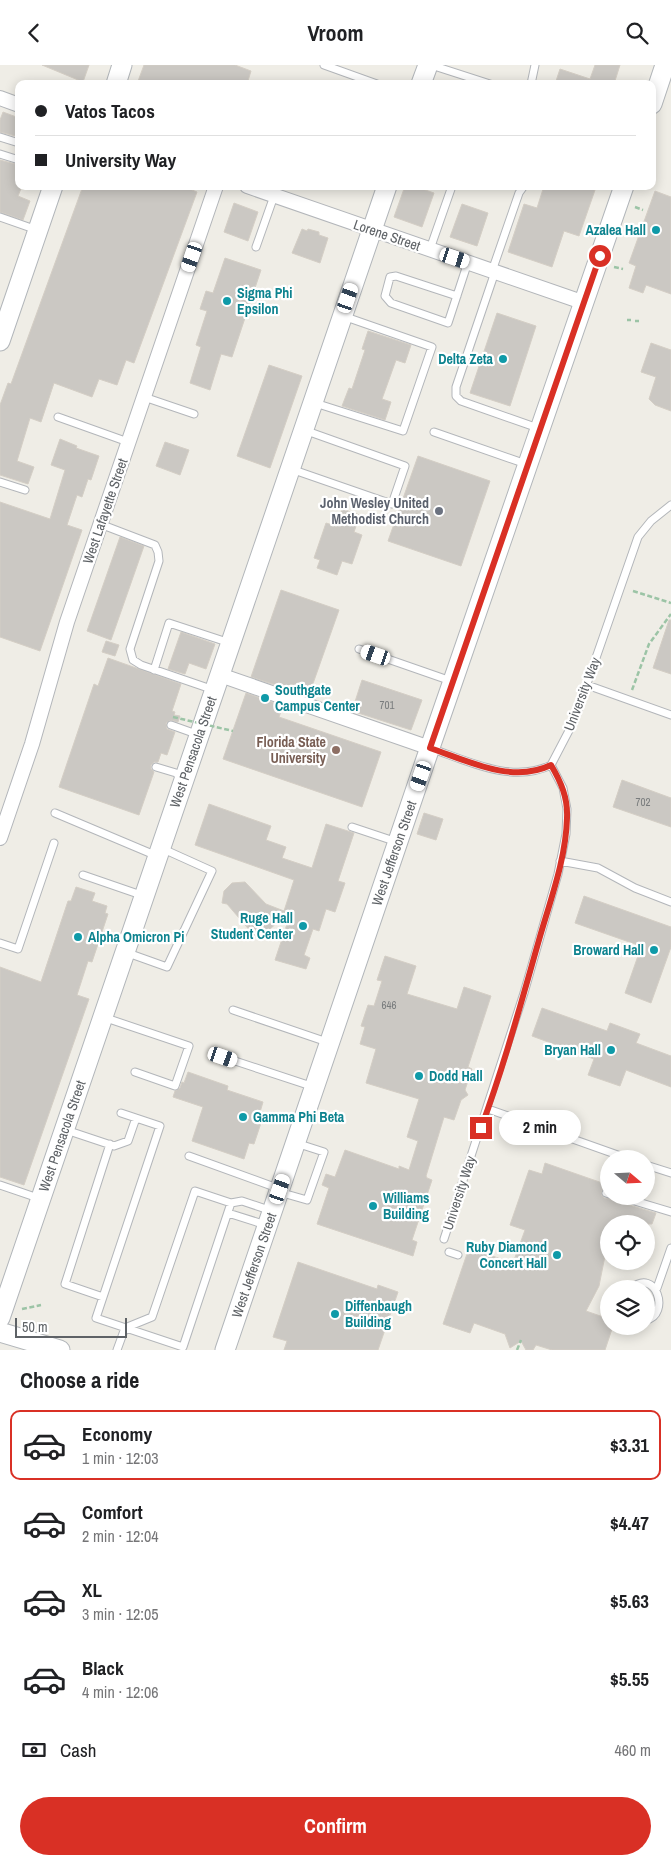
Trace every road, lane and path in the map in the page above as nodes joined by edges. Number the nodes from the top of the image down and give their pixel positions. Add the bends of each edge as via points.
1 (122, 65) edge
2 (324, 65) edge
3 (429, 65) edge
4 (535, 65) edge
5 (667, 67) edge
6 (117, 80) edge
7 (366, 80) edge
8 (423, 80) edge
9 (477, 80) edge
10 (532, 80) edge
11 (656, 94) edge
12 (0, 98) edge
13 (15, 104) edge
14 (0, 137) edge
15 (15, 142) edge
16 (0, 154) edge
17 (15, 159) edge
18 (53, 190) edge
19 (215, 190) edge
20 (385, 190) edge
21 (451, 190) edge
22 (521, 190) edge
23 (623, 190) edge
24 (274, 192) edge
25 (631, 206) dead end
26 (642, 210) dead end
27 (0, 217) edge
28 (372, 229) junction
29 (38, 230) junction
30 (256, 247) dead end
31 (430, 249) junction
32 (468, 262) junction
33 (611, 265) dead end
34 (623, 269) dead end
35 (494, 271) junction
36 (457, 296) junction
37 (584, 303) junction
38 (342, 315) junction
39 (631, 320) dead end
40 (639, 321) dead end
41 (0, 341) edge
42 (144, 397) junction
43 (313, 403) junction
44 (194, 414) dead end
45 (58, 417) dead end
46 (541, 429) junction
47 (303, 430) junction
48 (434, 432) dead end
49 (128, 443) junction
50 (528, 465) junction
51 (290, 469) junction
52 (0, 482) edge
53 (25, 490) dead end
54 (671, 505) edge
55 (100, 524) junction
56 (633, 591) dead end
57 (671, 603) edge
58 (671, 614) edge
59 (231, 643) junction
60 (359, 649) dead end
61 (154, 670) junction
62 (453, 681) junction
63 (217, 683) junction
64 (587, 685) junction
65 (631, 691) dead end
66 (671, 715) edge
67 (173, 717) dead end
68 (171, 725) dead end
69 (233, 731) dead end
70 (199, 735) junction
71 (430, 748) junction
72 (551, 765) junction
73 (156, 767) dead end
74 (184, 781) junction
75 (5, 808) edge
76 (55, 813) dead end
77 (352, 827) dead end
78 (0, 838) edge
79 (54, 843) dead end
80 (398, 843) junction
81 (159, 852) junction
82 (560, 861) junction
83 (84, 875) dead end
84 (144, 896) junction
85 (671, 902) edge
86 (0, 943) edge
87 (125, 952) junction
88 (233, 1010) dead end
89 (103, 1017) junction
90 (330, 1043) junction
91 (223, 1057) dead end
92 (135, 1072) dead end
93 (315, 1087) junction
94 (488, 1109) junction
95 (121, 1113) dead end
96 (136, 1118) junction
97 (64, 1130) junction
98 (296, 1143) junction
99 (110, 1145) junction
100 (604, 1150) edge
101 (189, 1156) dead end
102 (655, 1168) edge
103 (671, 1173) edge
104 (0, 1185) edge
105 (280, 1190) junction
106 (41, 1199) junction
107 (232, 1203) junction
108 (648, 1205) edge
109 (671, 1212) edge
110 (228, 1213) junction
111 (270, 1218) junction
112 (444, 1239) dead end
113 (671, 1248) edge
114 (448, 1252) dead end
115 (458, 1255) dead end
116 (655, 1287) edge
117 (658, 1288) junction
118 (103, 1297) junction
119 (41, 1305) dead end
120 (20, 1309) dead end
121 (655, 1317) edge
122 (0, 1319) edge
123 (125, 1328) junction
124 (0, 1332) edge
125 (521, 1340) dead end
126 (60, 1350) edge
127 (117, 1350) edge
128 (225, 1350) edge
129 (517, 1350) edge

1 - 6 main road
2 - 7 lane
3 - 8 main road
3 - 9 lane
4 - 10 lane
5 - 11 main road
12 - 13 street
14 - 15 lane
16 - 17 lane
18 - 29 main road
19 - 42 street, West Lafayette Street
20 - 28 main road, West Pensacola Street
21 - 31 lane
22 - 35 lane
23 - 37 main road, West Jefferson Street
24 - 28 street, Lorene Street
24 - 30 lane
25 - 26 path
27 - 29 lane
28 - 31 street, Lorene Street
28 - 38 main road, West Pensacola Street
29 - 41 main road
31 - 32 street, Lorene Street
32 - 35 street, Lorene Street
32 - 36 lane
33 - 34 path
35 - 37 street, Lorene Street
35 - 46 lane via 456,387 456,396 461,401
36 - 36 lane via 396,276 390,277 385,296 391,303 448,323
37 - 46 main road, West Jefferson Street
38 - 43 main road, West Pensacola Street
38 - 43 lane via 432,347 403,431
39 - 40 path
42 - 44 lane
42 - 49 street, West Lafayette Street
43 - 47 main road, West Pensacola Street
45 - 49 lane
46 - 50 main road, West Jefferson Street
47 - 51 main road, West Pensacola Street
47 - 51 lane via 405,466 392,504
48 - 50 lane
49 - 55 street, West Lafayette Street
50 - 62 main road, West Jefferson Street
51 - 59 main road, West Pensacola Street
52 - 53 lane
54 - 64 lane, University Way via 638,537
55 - 61 lane via 154,545 158,552 159,561 130,649 133,660
55 - 75 street, West Lafayette Street via 60,641 32,744
56 - 57 path
58 - 65 path via 649,644
59 - 61 lane via 169,623
59 - 63 main road, West Pensacola Street
60 - 62 lane
61 - 63 lane
62 - 71 main road, West Jefferson Street
63 - 70 main road, West Pensacola Street
63 - 71 street
64 - 66 lane
64 - 72 lane, University Way via 574,721
67 - 69 path, bridge
68 - 70 lane
70 - 74 main road, West Pensacola Street
71 - 72 lane via 483,767 510,772 527,773
71 - 80 main road, West Jefferson Street
72 - 82 lane, University Way via 563,787 567,809
73 - 74 lane via 176,773
74 - 81 main road, West Pensacola Street
75 - 78 street, West Lafayette Street
76 - 81 lane
77 - 80 lane
79 - 86 lane via 18,949
80 - 90 main road, West Jefferson Street
81 - 84 main road, West Pensacola Street
81 - 87 lane via 212,871 167,967
82 - 85 lane via 598,868 635,889
82 - 94 lane, University Way
83 - 84 lane
84 - 87 main road, West Pensacola Street
87 - 89 main road, West Pensacola Street
88 - 90 lane
89 - 92 lane via 189,1046 175,1086
89 - 97 main road, West Pensacola Street
90 - 93 main road, West Jefferson Street
91 - 93 lane
93 - 98 main road, West Jefferson Street
94 - 100 lane
94 - 112 lane, University Way
95 - 96 lane
96 - 99 lane via 128,1141
96 - 118 lane via 160,1126
97 - 99 lane
97 - 106 main road, West Pensacola Street
98 - 105 main road, West Jefferson Street
98 - 105 lane via 324,1152 307,1200
99 - 118 lane via 65,1284
101 - 105 lane
102 - 103 lane
104 - 106 lane
105 - 111 main road, West Jefferson Street
106 - 122 main road, West Pensacola Street
107 - 110 lane
107 - 111 lane via 242,1201
107 - 123 lane via 195,1191 152,1317
108 - 109 lane
110 - 111 lane
110 - 123 lane via 183,1347
111 - 128 main road, West Jefferson Street
113 - 117 lane
114 - 115 lane
116 - 117 lane
117 - 121 lane via 662,1294 662,1307
118 - 123 lane via 96,1318
119 - 120 path
123 - 127 lane
124 - 126 main road
125 - 129 path

